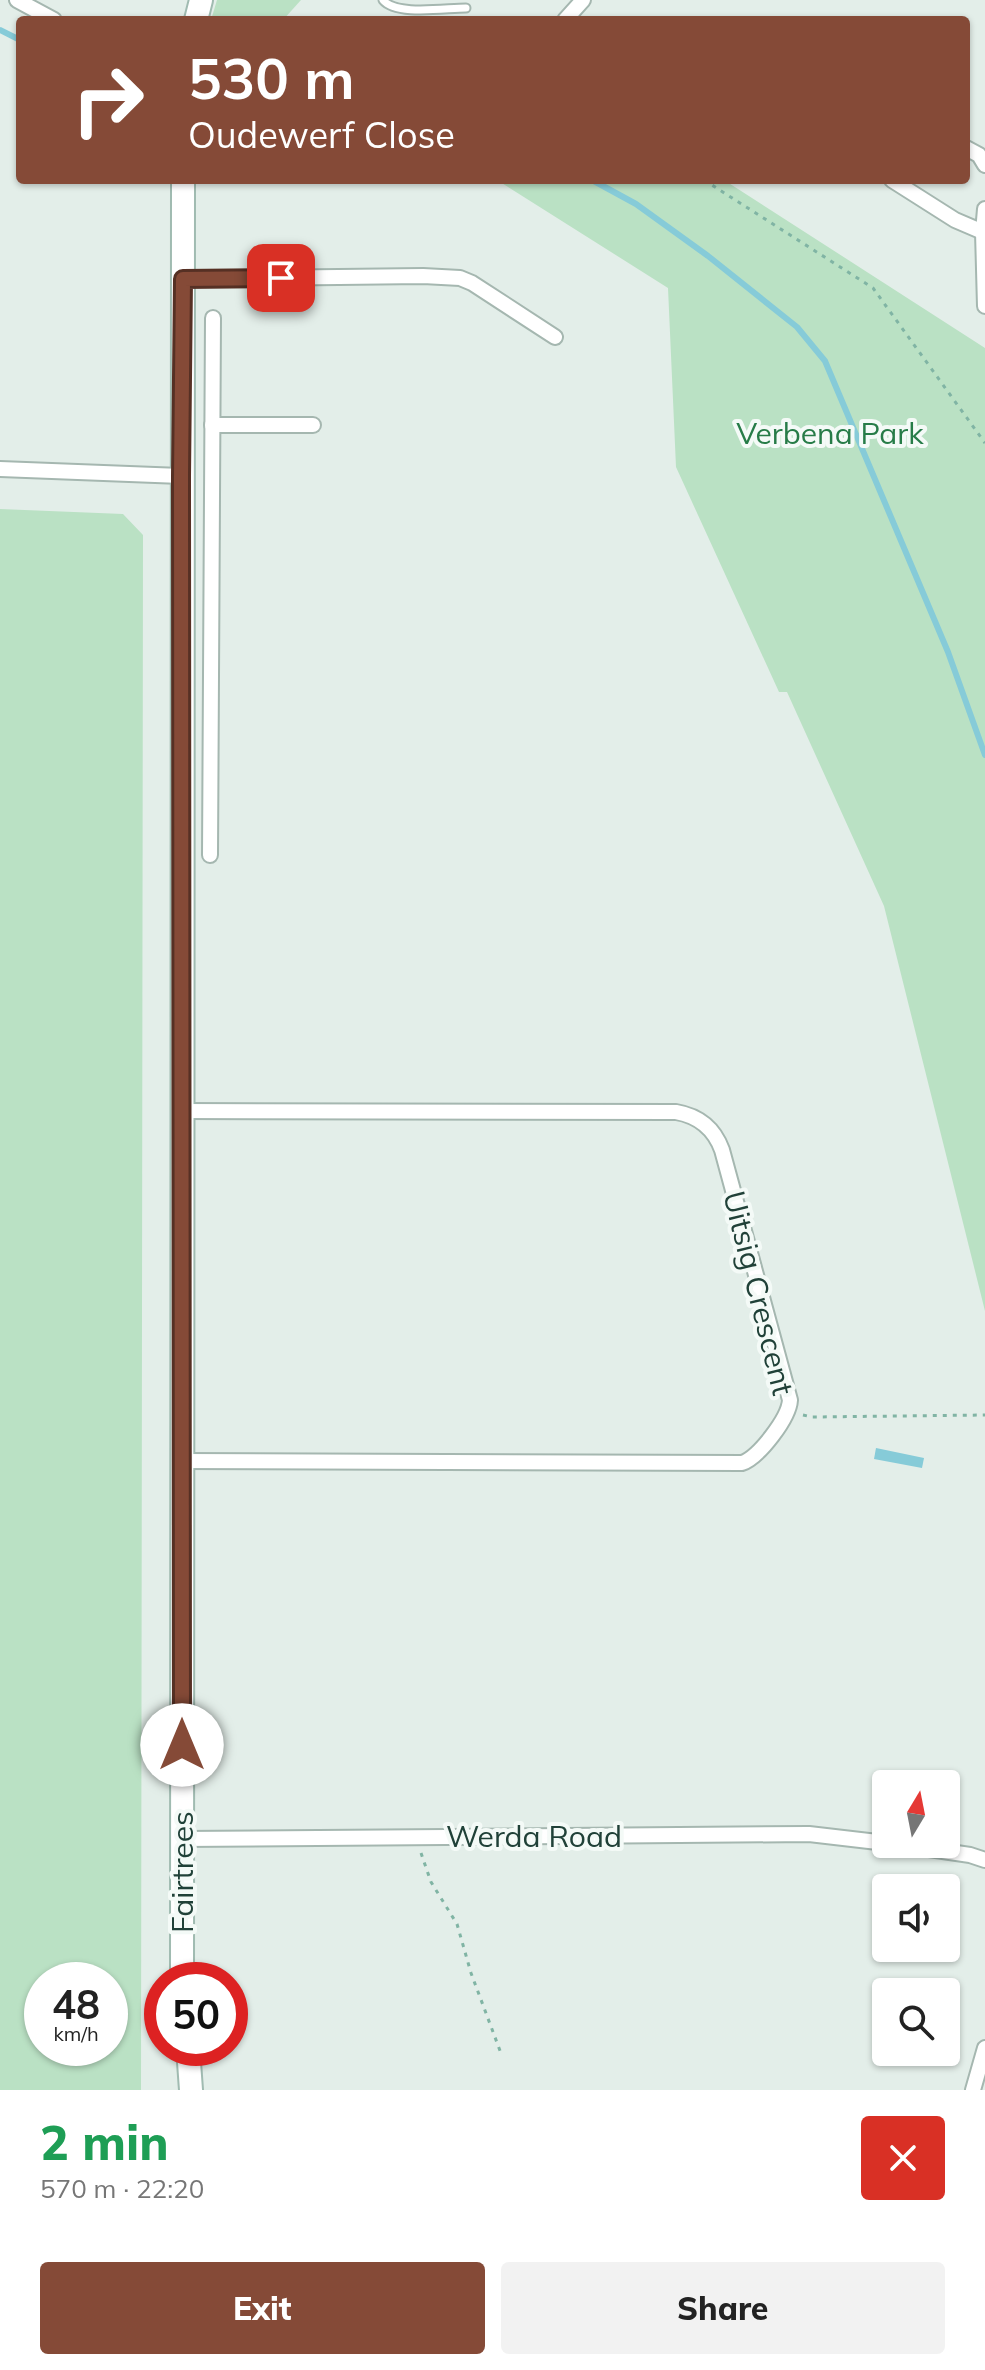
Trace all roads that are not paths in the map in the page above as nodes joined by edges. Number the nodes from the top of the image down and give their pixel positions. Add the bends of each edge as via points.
1 (17, 0) edge
2 (383, 0) edge
3 (583, 0) edge
4 (466, 8) dead end
5 (409, 9) junction
6 (47, 16) edge
7 (409, 16) edge
8 (569, 16) edge
9 (970, 150) edge
10 (985, 165) edge
11 (183, 184) edge
12 (898, 184) edge
13 (985, 209) edge
14 (983, 232) edge
15 (183, 279) junction
16 (985, 306) edge
17 (213, 318) dead end
18 (555, 337) dead end
19 (212, 425) junction
20 (313, 425) dead end
21 (0, 469) edge
22 (181, 476) junction
23 (211, 722) junction
24 (182, 723) junction
25 (210, 855) dead end
26 (182, 1111) junction
27 (181, 1461) junction
28 (182, 1839) junction
29 (872, 1841) edge
30 (960, 1854) edge
31 (985, 1860) edge
32 (182, 1962) edge
33 (985, 2048) edge
34 (179, 2066) edge
35 (189, 2066) edge
36 (178, 2090) edge
37 (191, 2090) edge
38 (973, 2090) edge

1 - 6 street
2 - 5 lane
3 - 8 street
4 - 5 lane
5 - 7 lane
9 - 10 street
11 - 15 main road, Fairtrees
12 - 14 street
13 - 14 street
14 - 16 street
15 - 18 street via 460,278
15 - 22 main road, Fairtrees
17 - 19 street
19 - 20 street
19 - 23 street
21 - 22 street
22 - 24 main road, Fairtrees
23 - 24 street
23 - 25 street
24 - 26 main road, Fairtrees
26 - 27 main road, Fairtrees
26 - 27 street, Uitsig Crescent via 676,1112 694,1117 709,1127 722,1150 789,1394 788,1412 755,1456 742,1463
27 - 28 main road, Fairtrees
28 - 29 street, Werda Road via 809,1834
28 - 32 main road, Fairtrees
30 - 31 street
33 - 38 street
34 - 36 main road
35 - 37 main road

